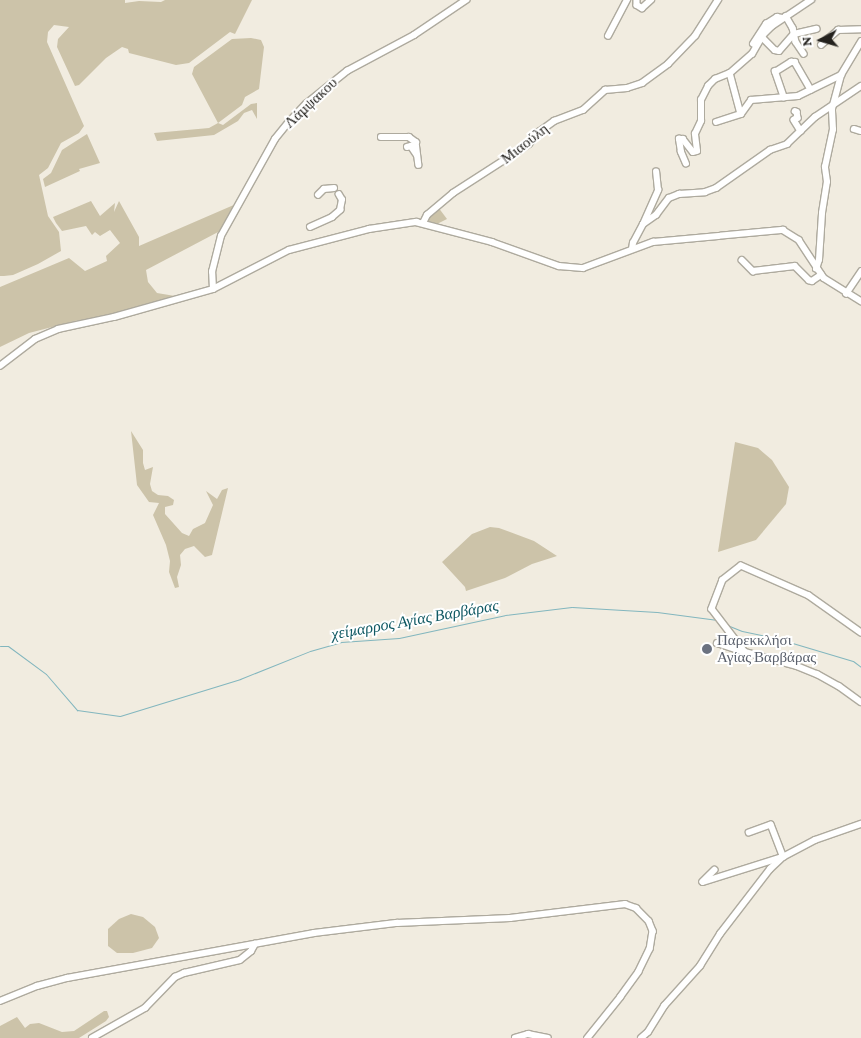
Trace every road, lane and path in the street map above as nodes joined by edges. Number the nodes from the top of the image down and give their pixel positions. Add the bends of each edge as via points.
1 (466, 0) edge
2 (627, 0) edge
3 (637, 0) edge
4 (651, 0) edge
5 (718, 0) edge
6 (811, 0) edge
7 (784, 17) junction
8 (816, 29) dead end
9 (861, 29) edge
10 (794, 34) junction
11 (608, 36) dead end
12 (762, 37) junction
13 (861, 42) edge
14 (752, 44) dead end
15 (821, 45) dead end
16 (804, 54) dead end
17 (730, 73) junction
18 (841, 75) junction
19 (861, 86) edge
20 (811, 90) junction
21 (784, 98) junction
22 (832, 107) junction
23 (794, 111) dead end
24 (741, 114) junction
25 (716, 122) dead end
26 (854, 129) dead end
27 (801, 131) junction
28 (861, 131) edge
29 (380, 137) dead end
30 (407, 147) dead end
31 (686, 164) dead end
32 (656, 172) dead end
33 (334, 188) dead end
34 (318, 195) dead end
35 (339, 195) dead end
36 (423, 223) junction
37 (643, 224) junction
38 (310, 227) dead end
39 (632, 249) junction
40 (742, 260) dead end
41 (816, 269) junction
42 (861, 272) edge
43 (821, 275) junction
44 (213, 289) junction
45 (846, 294) junction
46 (861, 301) edge
47 (0, 366) edge
48 (861, 632) edge
49 (717, 643) dead end
50 (745, 652) junction
51 (861, 702) edge
52 (861, 824) edge
53 (749, 833) dead end
54 (783, 857) junction
55 (715, 870) dead end
56 (255, 944) junction
57 (0, 1002) edge
58 (92, 1038) edge
59 (515, 1038) edge
60 (548, 1038) edge
61 (588, 1038) edge
62 (641, 1038) edge

1 - 44 street, Λάμψακου via 414,35 347,71 306,104 280,133 221,236 212,272
2 - 11 street
3 - 4 street via 642,8
5 - 36 street, Μιαούλη via 695,36 668,64 642,83 605,90 583,110 554,121 529,144 453,193 427,215
6 - 7 street
7 - 10 street
7 - 12 street
7 - 14 street via 777,16 766,24
8 - 10 street
9 - 15 street via 840,30
10 - 12 street via 779,51
10 - 16 street
12 - 17 street via 755,51
13 - 18 street
17 - 24 street
17 - 31 street via 715,79 703,93 702,118 694,136 696,152 692,152 682,138 679,139 680,152
18 - 20 street
18 - 22 street
19 - 22 street
20 - 21 street
20 - 21 street via 795,62 791,62 775,72
21 - 24 street via 751,100
22 - 27 street
22 - 41 street via 833,130
23 - 27 street via 798,118 791,121
24 - 25 street
26 - 28 street
27 - 37 street via 787,144 770,150 716,188 672,197 658,214
29 - 30 street via 410,137 416,142 419,165 416,152 411,146
32 - 37 street via 658,190
33 - 34 street via 324,189
35 - 38 street via 342,200 340,210
36 - 39 street via 492,242 537,260 570,267 583,268
36 - 44 street via 369,229 289,250
37 - 39 street
39 - 41 street via 658,242 782,230 799,240
40 - 43 street via 753,271 795,266 809,280
41 - 43 street
42 - 45 street
43 - 45 street
44 - 47 street via 114,317 58,328 35,339
45 - 46 street
48 - 50 street via 809,596 741,566 723,580 712,609
49 - 50 street
50 - 51 street via 817,674
52 - 54 street via 815,840
53 - 54 street via 771,826
54 - 55 street via 703,882
54 - 62 street via 744,902 700,966
56 - 57 street via 67,978 36,986
56 - 58 street via 240,960 175,977 145,1008
56 - 61 street via 397,923 510,918 625,904 636,908 649,921 652,931 650,949 639,972
59 - 60 street via 528,1034

